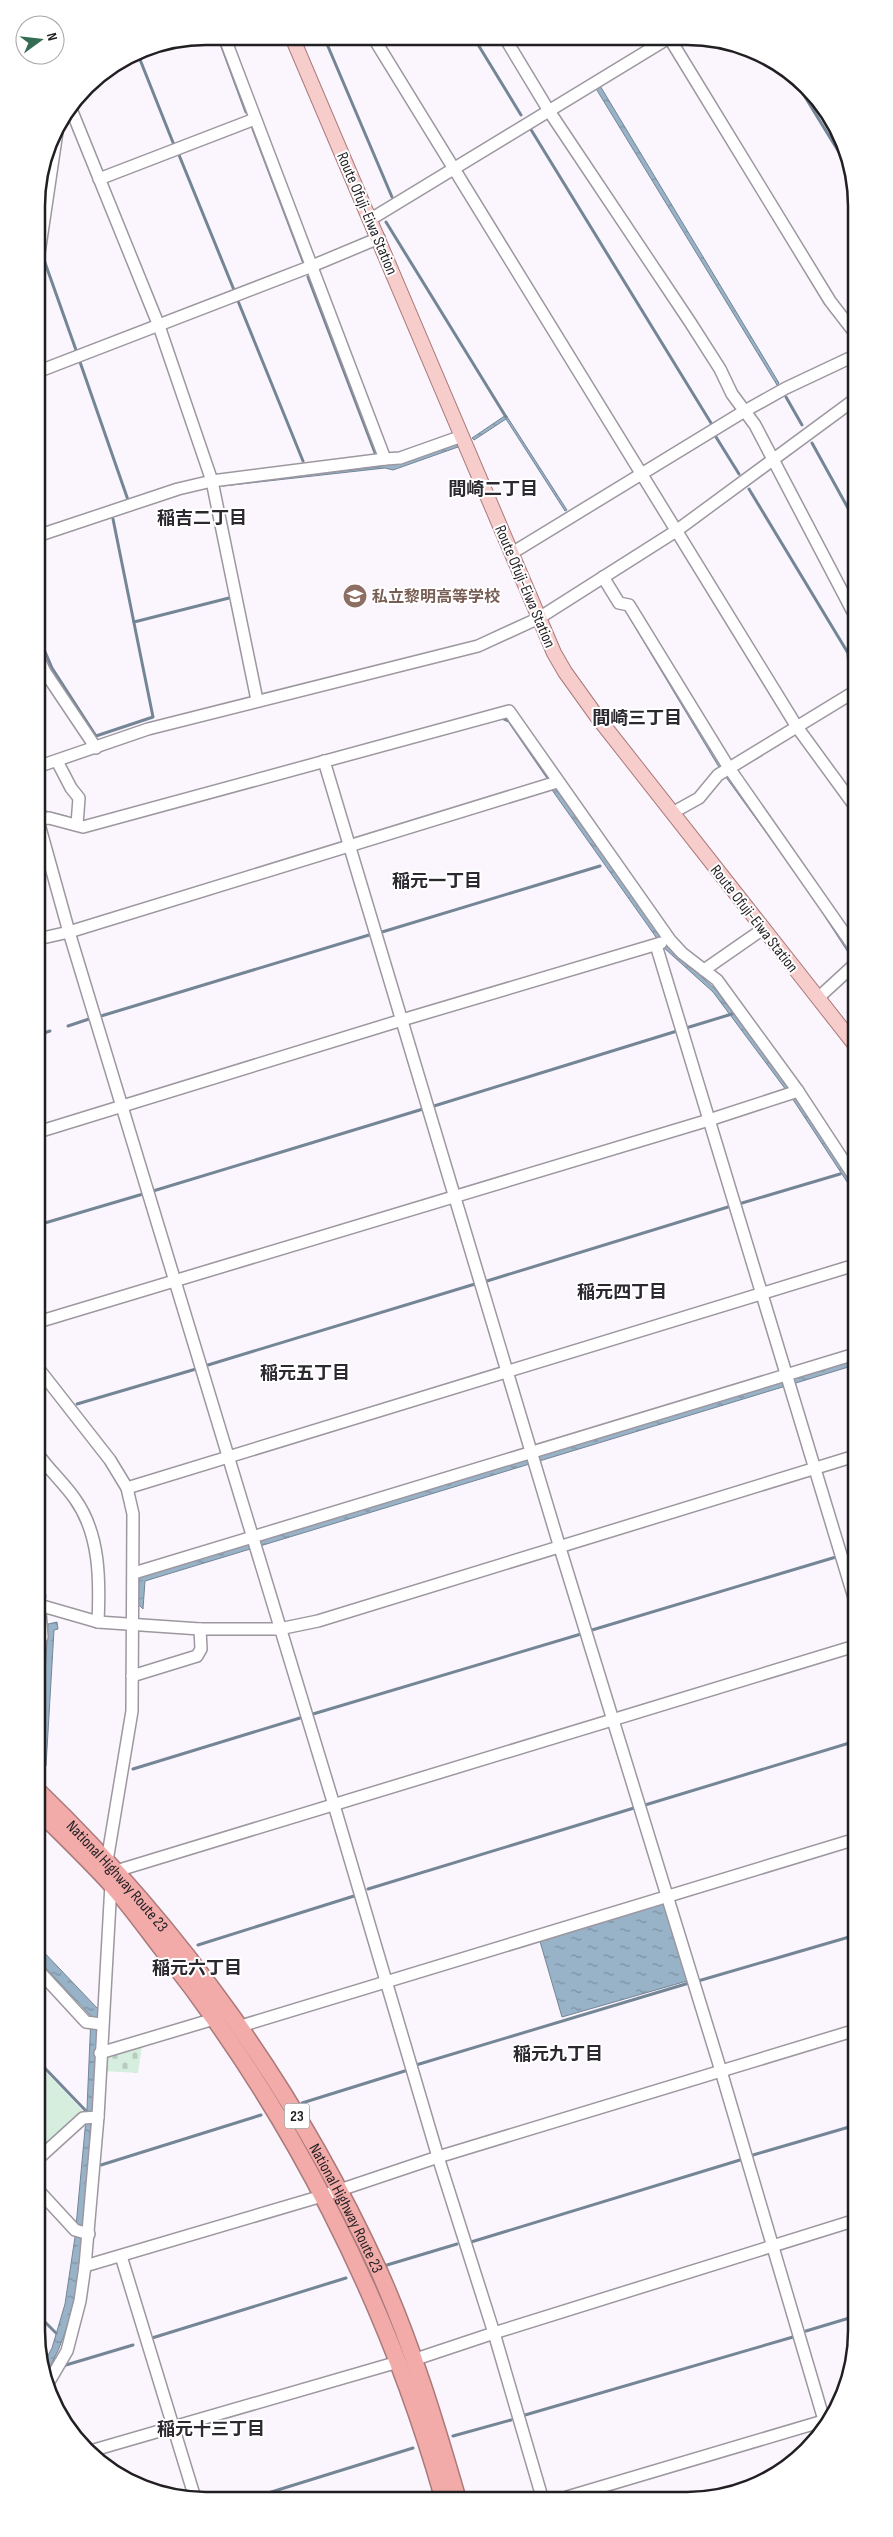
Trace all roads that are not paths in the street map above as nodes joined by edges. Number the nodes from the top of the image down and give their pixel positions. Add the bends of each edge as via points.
1 (227, 45) edge
2 (295, 45) edge
3 (378, 45) edge
4 (509, 45) edge
5 (658, 45) edge
6 (672, 45) edge
7 (549, 111) junction
8 (73, 114) edge
9 (255, 119) junction
10 (54, 153) edge
11 (453, 169) junction
12 (99, 179) junction
13 (45, 212) edge
14 (371, 219) junction
15 (379, 238) junction
16 (312, 266) junction
17 (848, 324) edge
18 (159, 326) junction
19 (848, 359) edge
20 (45, 369) edge
21 (848, 404) edge
22 (743, 412) junction
23 (462, 436) junction
24 (380, 460) junction
25 (774, 460) junction
26 (641, 475) junction
27 (212, 481) junction
28 (676, 531) junction
29 (45, 533) edge
30 (512, 553) junction
31 (603, 577) junction
32 (848, 602) edge
33 (539, 618) junction
34 (45, 672) edge
35 (848, 696) edge
36 (257, 700) junction
37 (797, 727) junction
38 (96, 748) junction
39 (57, 760) junction
40 (324, 761) junction
41 (45, 764) edge
42 (726, 770) junction
43 (557, 782) junction
44 (848, 797) edge
45 (672, 812) junction
46 (45, 818) edge
47 (77, 825) junction
48 (45, 844) edge
49 (350, 847) junction
50 (763, 929) junction
51 (69, 932) junction
52 (45, 938) edge
53 (848, 939) edge
54 (663, 943) junction
55 (704, 970) junction
56 (848, 970) edge
57 (818, 998) junction
58 (402, 1020) junction
59 (848, 1036) edge
60 (794, 1092) junction
61 (122, 1106) junction
62 (709, 1120) junction
63 (45, 1130) edge
64 (848, 1168) edge
65 (455, 1196) junction
66 (848, 1267) edge
67 (175, 1280) junction
68 (761, 1295) junction
69 (45, 1320) edge
70 (848, 1357) edge
71 (508, 1370) junction
72 (45, 1377) edge
73 (787, 1379) junction
74 (228, 1456) junction
75 (534, 1457) junction
76 (848, 1458) edge
77 (45, 1464) edge
78 (815, 1469) junction
79 (127, 1488) junction
80 (253, 1543) junction
81 (560, 1548) junction
82 (134, 1573) junction
83 (848, 1578) edge
84 (45, 1605) edge
85 (98, 1622) junction
86 (131, 1625) junction
87 (200, 1629) junction
88 (279, 1629) junction
89 (848, 1648) edge
90 (132, 1676) junction
91 (614, 1720) junction
92 (45, 1799) edge
93 (334, 1805) junction
94 (45, 1816) edge
95 (848, 1841) edge
96 (112, 1872) junction
97 (666, 1896) junction
98 (45, 1978) edge
99 (385, 1981) junction
100 (214, 2019) junction
101 (101, 2024) junction
102 (241, 2026) junction
103 (848, 2032) edge
104 (100, 2052) junction
105 (721, 2071) junction
106 (98, 2117) junction
107 (45, 2153) edge
108 (438, 2156) junction
109 (338, 2189) junction
110 (322, 2196) junction
111 (45, 2198) edge
112 (848, 2223) edge
113 (89, 2234) junction
114 (774, 2246) junction
115 (121, 2256) junction
116 (85, 2266) junction
117 (494, 2332) junction
118 (406, 2361) junction
119 (52, 2376) edge
120 (826, 2413) edge
121 (819, 2423) edge
122 (173, 2426) junction
123 (97, 2449) edge
124 (193, 2492) edge
125 (441, 2492) edge
126 (455, 2492) edge
127 (540, 2492) edge
128 (587, 2492) edge

1 - 9 street
2 - 14 main road, Route Ofuji-Eiwa Station
3 - 11 street
4 - 7 street
5 - 7 street
6 - 17 street via 830,301
7 - 11 street
7 - 22 street via 690,322
8 - 12 street
9 - 12 street
9 - 16 street
10 - 13 street
11 - 14 street
11 - 26 street
12 - 18 street
14 - 15 main road, Route Ofuji-Eiwa Station
15 - 16 street
15 - 23 main road, Route Ofuji-Eiwa Station
16 - 18 street
16 - 24 street
18 - 20 street
18 - 27 street
19 - 22 street
21 - 25 street
22 - 25 street via 755,425
22 - 26 street
23 - 24 street via 400,458
23 - 30 main road, Route Ofuji-Eiwa Station
24 - 27 street
25 - 28 street
25 - 32 street
26 - 28 street
26 - 30 street
27 - 29 street via 178,489
27 - 36 street
28 - 31 street
28 - 37 street
30 - 33 main road, Route Ofuji-Eiwa Station
31 - 33 street
31 - 42 street via 619,603 629,604
33 - 36 street via 478,646
33 - 45 main road, Route Ofuji-Eiwa Station via 565,672
34 - 38 street
35 - 37 street
36 - 38 street via 148,729
37 - 42 street
37 - 44 street
38 - 39 street
39 - 41 street
39 - 47 street via 79,798
40 - 43 street via 509,711
40 - 47 street via 83,827
40 - 49 street
42 - 45 street via 699,798
42 - 53 street
43 - 49 street
43 - 54 street
45 - 50 main road, Route Ofuji-Eiwa Station
46 - 47 street
48 - 51 street
49 - 51 street
49 - 58 street
50 - 55 street
50 - 57 main road, Route Ofuji-Eiwa Station
51 - 52 street
51 - 61 street
54 - 55 street
54 - 58 street
54 - 62 street
55 - 60 street via 717,980
56 - 57 street
57 - 59 main road, Route Ofuji-Eiwa Station
58 - 61 street
58 - 65 street
60 - 62 street
60 - 64 street
61 - 63 street
61 - 67 street
62 - 65 street
62 - 68 street
65 - 67 street
65 - 71 street
66 - 68 street
67 - 69 street
67 - 74 street
68 - 71 street
68 - 73 street
70 - 73 street
71 - 74 street
71 - 75 street
72 - 79 street via 110,1460
73 - 75 street
73 - 78 street
74 - 79 street
74 - 80 street
75 - 80 street
75 - 81 street
76 - 78 street
77 - 85 street via 74,1498 90,1529 99,1592
78 - 81 street
78 - 83 street
79 - 82 street via 133,1514
80 - 82 street
80 - 88 street
81 - 88 street via 318,1621
81 - 91 street
82 - 86 street
84 - 85 street
85 - 86 street
86 - 87 street
86 - 90 street
87 - 88 street
87 - 90 street via 201,1649 197,1656
88 - 93 street
89 - 91 street
90 - 96 street via 132,1711
91 - 93 street
91 - 97 street
92 - 96 highway, National Highway Route 23 / 23
93 - 96 street
93 - 99 street
94 - 96 highway, National Highway Route 23 / 23
95 - 97 street
96 - 100 highway, National Highway Route 23 / 23
96 - 101 street
96 - 102 highway, National Highway Route 23 / 23 via 192,1962
97 - 99 street
97 - 105 street
98 - 101 street via 86,2022
99 - 102 street
99 - 108 street
100 - 104 street
100 - 110 highway, National Highway Route 23 / 23 via 249,2069
101 - 104 street
102 - 109 highway, National Highway Route 23 / 23
103 - 105 street
104 - 106 street
105 - 108 street
105 - 114 street
106 - 107 street via 84,2118
106 - 113 street
108 - 109 street
108 - 117 street
109 - 110 street
109 - 118 highway, National Highway Route 23 / 23 via 378,2270
110 - 115 street
110 - 118 highway, National Highway Route 23 / 23
111 - 113 street via 75,2230
112 - 114 street
113 - 116 street
114 - 117 street
114 - 120 street
115 - 116 street
115 - 122 street
116 - 119 street via 67,2351
117 - 118 street
117 - 127 street
118 - 122 street
118 - 125 highway, National Highway Route 23 / 23 via 417,2412
118 - 126 highway, National Highway Route 23 / 23
121 - 128 street
122 - 123 street
122 - 124 street

